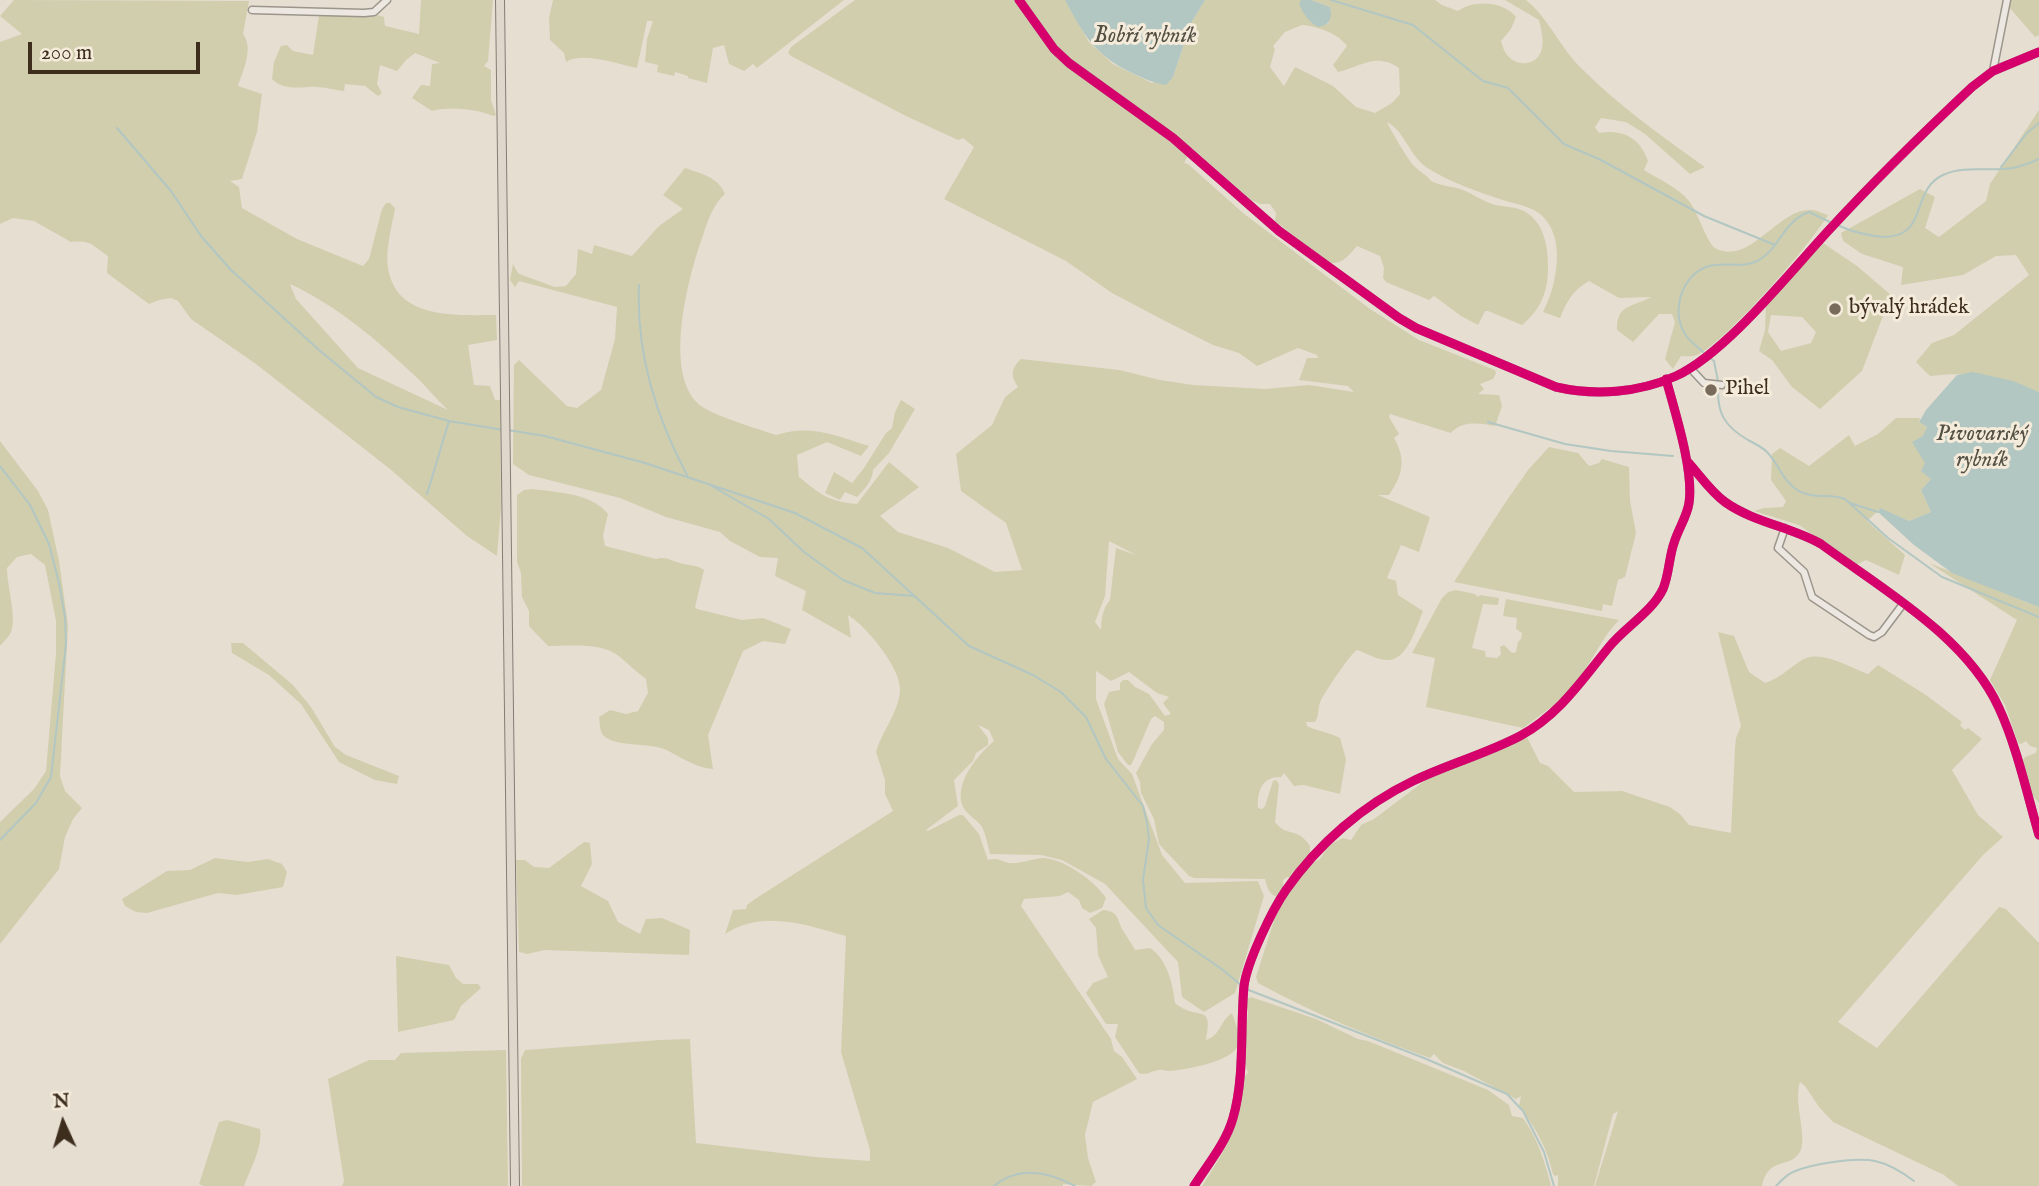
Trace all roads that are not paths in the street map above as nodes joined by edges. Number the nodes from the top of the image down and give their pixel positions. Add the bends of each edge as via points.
1 (387, 0) edge
2 (500, 0) edge
3 (1019, 0) edge
4 (2007, 0) edge
5 (252, 10) dead end
6 (2039, 52) edge
7 (1993, 71) junction
8 (1690, 368) junction
9 (1666, 379) junction
10 (1718, 384) dead end
11 (1687, 461) junction
12 (1785, 528) junction
13 (1903, 604) junction
14 (2039, 835) edge
15 (515, 1186) edge
16 (1194, 1186) edge

1 - 5 street via 374,12 364,13
2 - 15 main road
3 - 9 street via 1069,63 1173,138 1279,231 1416,328 1556,387 1579,392 1627,389
4 - 7 street
6 - 7 street
7 - 8 street via 1938,119 1738,328
8 - 9 street
8 - 10 street via 1704,383
9 - 11 street
11 - 12 street via 1725,502
11 - 16 street via 1690,499 1663,589 1610,645 1569,698 1518,737 1412,782 1371,806 1340,828 1288,886 1245,983 1232,1122
12 - 13 street via 1821,544
12 - 13 street via 1778,548 1804,572 1812,597 1869,635 1882,632
13 - 14 street via 1958,648 1999,707

